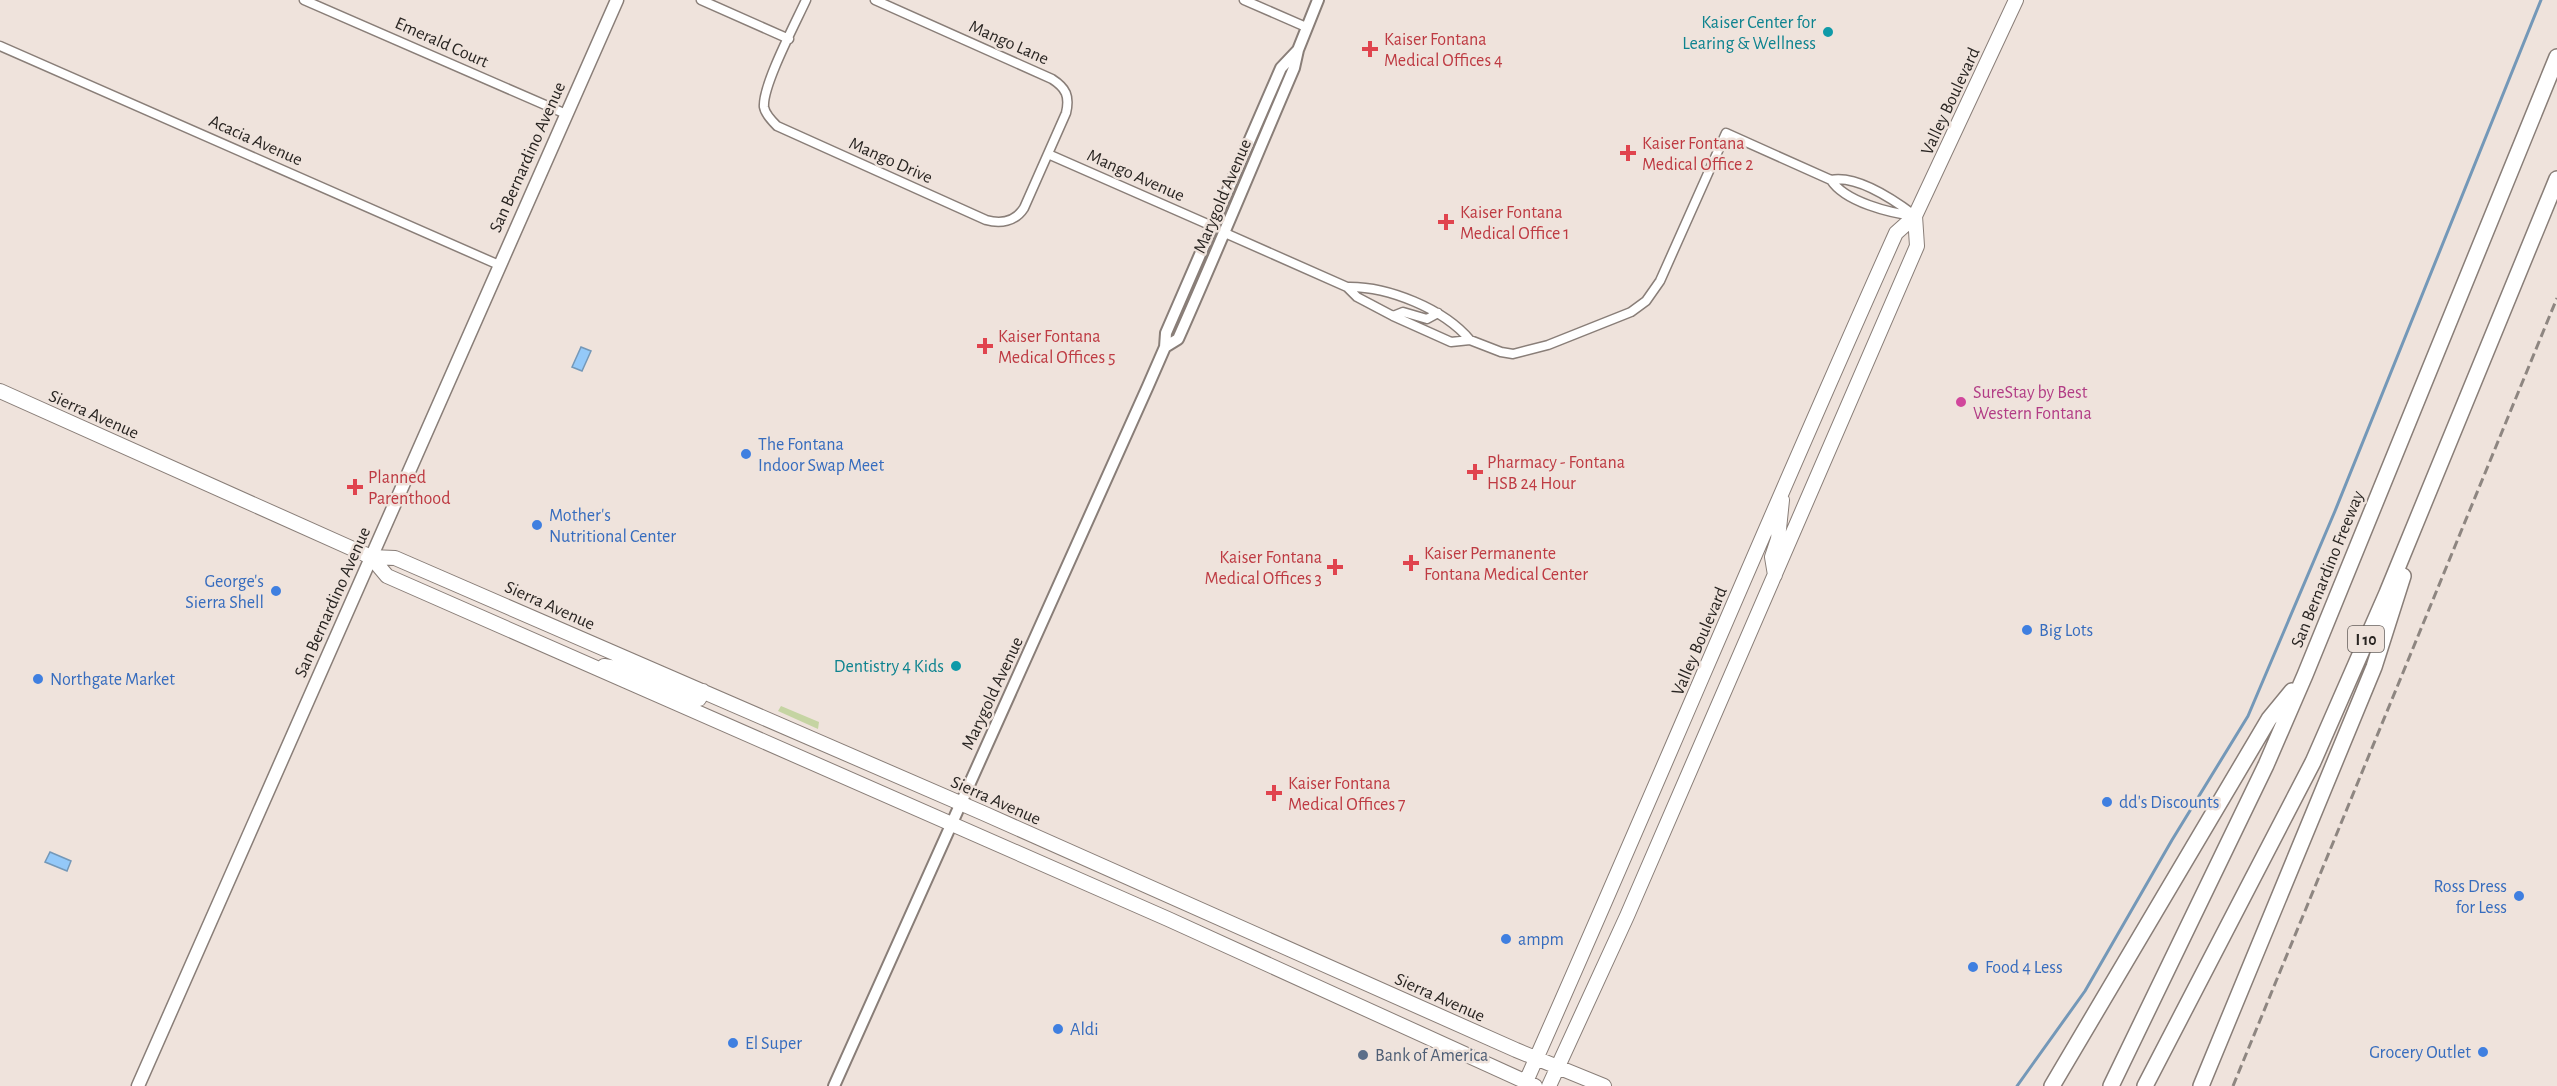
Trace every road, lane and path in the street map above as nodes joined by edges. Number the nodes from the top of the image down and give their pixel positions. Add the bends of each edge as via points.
1 (304, 0) edge
2 (617, 0) edge
3 (701, 0) edge
4 (806, 0) edge
5 (875, 0) edge
6 (1244, 0) edge
7 (1318, 0) edge
8 (2016, 0) edge
9 (1306, 27) junction
10 (789, 39) junction
11 (0, 46) edge
12 (1298, 50) junction
13 (2557, 57) edge
14 (1271, 91) junction
15 (566, 114) junction
16 (1048, 154) junction
17 (2557, 179) edge
18 (1831, 180) junction
19 (1915, 216) junction
20 (1212, 226) junction
21 (1226, 233) junction
22 (499, 265) junction
23 (1347, 287) junction
24 (1438, 314) junction
25 (1393, 316) junction
26 (1470, 340) junction
27 (1165, 347) junction
28 (0, 391) edge
29 (2439, 465) junction
30 (1784, 486) junction
31 (371, 557) junction
32 (1775, 575) junction
33 (590, 665) junction
34 (2305, 675) junction
35 (702, 691) junction
36 (959, 803) junction
37 (950, 824) junction
38 (1537, 1059) junction
39 (1558, 1066) junction
40 (1528, 1085) edge
41 (138, 1086) edge
42 (834, 1086) edge
43 (1549, 1086) edge
44 (1604, 1086) edge
45 (2052, 1086) edge
46 (2112, 1086) edge
47 (2145, 1086) edge
48 (2201, 1086) edge

1 - 15 street, Emerald Court
2 - 15 main road, San Bernardino Avenue
3 - 10 street
4 - 10 street
5 - 16 street, Mango Lane via 1052,79 1062,87 1068,104
6 - 9 street
7 - 9 street, Marygold Avenue
8 - 19 main road, Valley Boulevard
9 - 12 street, Marygold Avenue
10 - 16 street, Mango Drive via 765,99 766,113 773,123 986,220 1012,219 1024,208
11 - 22 street, Acacia Avenue
12 - 14 street, Marygold Avenue via 1281,68
12 - 21 street, Marygold Avenue
13 - 34 highway, San Bernardino Freeway / I 10
14 - 20 street, Marygold Avenue
14 - 21 street via 1268,115 1228,204
15 - 22 main road, San Bernardino Avenue
16 - 20 street, Mango Avenue
17 - 29 highway, I 10
18 - 19 street via 1837,189 1888,212
18 - 19 street via 1844,177 1893,199
18 - 26 street via 1726,132 1660,281 1646,301 1587,331 1525,352 1501,352
19 - 30 main road, Valley Boulevard via 1896,233
19 - 32 main road, Valley Boulevard via 1917,246
20 - 27 street, Marygold Avenue via 1166,333
21 - 23 street
21 - 27 street via 1203,261
22 - 31 main road, San Bernardino Avenue
23 - 24 street via 1390,292
23 - 25 street via 1357,297
24 - 25 street via 1427,319 1403,312
24 - 26 street via 1458,326
25 - 26 street via 1451,342
27 - 36 street, Marygold Avenue via 1027,660
28 - 31 main road, Sierra Avenue
29 - 47 highway, I 10 via 2313,762
29 - 48 highway via 2374,667
30 - 32 main road via 1779,539 1772,557
30 - 38 main road, Valley Boulevard
31 - 33 main road, Sierra Avenue via 387,576
31 - 35 main road, Sierra Avenue via 395,558
31 - 41 main road, San Bernardino Avenue
32 - 39 main road, Valley Boulevard
33 - 35 main road via 622,669 695,700
33 - 37 main road, Sierra Avenue
34 - 45 highway via 2269,719
34 - 46 highway, San Bernardino Freeway / I 10
35 - 36 main road, Sierra Avenue
36 - 37 street, Marygold Avenue
36 - 38 main road, Sierra Avenue
37 - 40 main road, Sierra Avenue
37 - 42 street, Marygold Avenue
38 - 39 main road, Sierra Avenue
38 - 40 main road, Valley Boulevard
39 - 43 main road, Valley Boulevard
39 - 44 main road, Sierra Avenue

